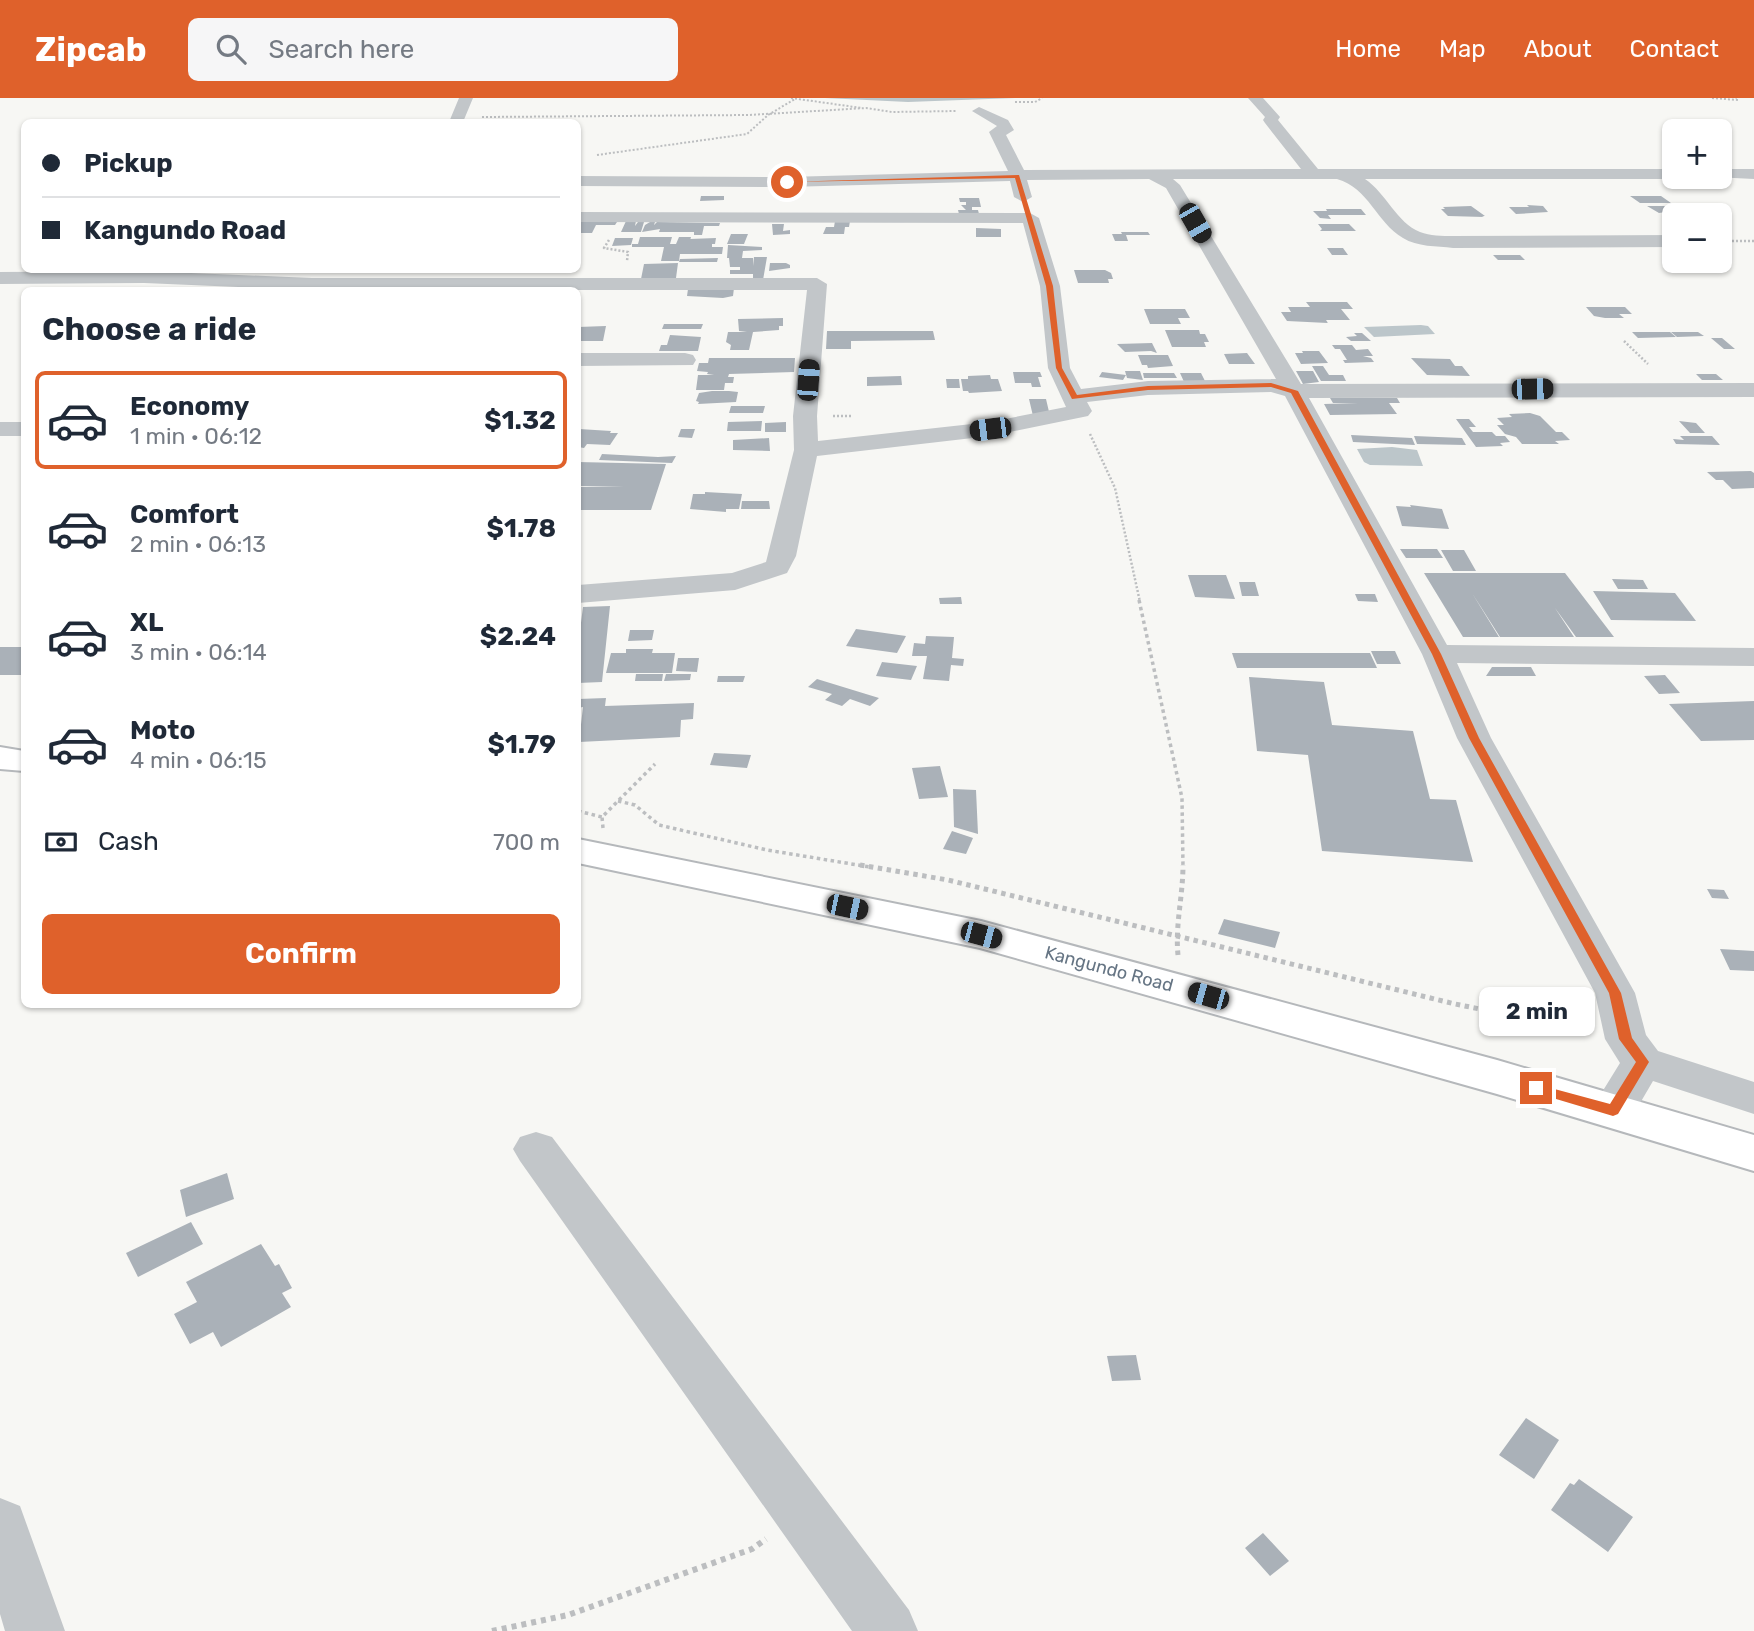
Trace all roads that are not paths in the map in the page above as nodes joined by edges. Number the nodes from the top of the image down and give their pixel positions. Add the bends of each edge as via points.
1 (466, 98) edge
2 (1255, 98) edge
3 (979, 111) road end
4 (457, 119) edge
5 (1323, 172) junction
6 (1163, 174) junction
7 (1662, 174) edge
8 (1732, 174) edge
9 (1754, 174) edge
10 (1017, 176) junction
11 (581, 181) edge
12 (581, 217) edge
13 (1030, 218) junction
14 (581, 233) edge
15 (687, 233) dead end
16 (1662, 241) edge
17 (0, 278) edge
18 (315, 281) edge
19 (581, 360) edge
20 (685, 360) dead end
21 (1754, 390) edge
22 (1294, 391) junction
23 (1077, 404) junction
24 (0, 429) edge
25 (21, 429) edge
26 (806, 450) junction
27 (581, 594) edge
28 (1437, 654) junction
29 (1754, 657) edge
30 (0, 758) edge
31 (21, 761) edge
32 (595, 841) edge
33 (1634, 1050) junction
34 (1754, 1098) edge
35 (1613, 1110) junction
36 (536, 1149) dead end
37 (1754, 1153) edge
38 (0, 1525) edge
39 (36, 1631) edge
40 (888, 1631) edge

1 - 4 street
2 - 5 street via 1273,117 1270,120
3 - 10 street via 1003,123 1006,130 997,132
5 - 6 street
5 - 7 street
5 - 16 street via 1354,177 1412,236 1428,240
6 - 10 street
6 - 22 street via 1156,177 1172,185
8 - 9 street
10 - 11 street
10 - 13 street
12 - 13 street
13 - 23 street via 1049,286 1059,368
14 - 15 street
17 - 18 street
18 - 26 street via 817,284
19 - 20 street
21 - 22 street
22 - 23 street via 1271,385 1148,388
22 - 28 street
23 - 26 street via 990,429
24 - 25 street
26 - 27 street via 777,567 735,581
28 - 29 street
28 - 33 street via 1474,738 1615,993
30 - 31 highway
32 - 35 highway, Kangundo Road via 981,935
33 - 34 street
33 - 35 street
35 - 37 highway, Kangundo Road
36 - 40 street
38 - 39 street

